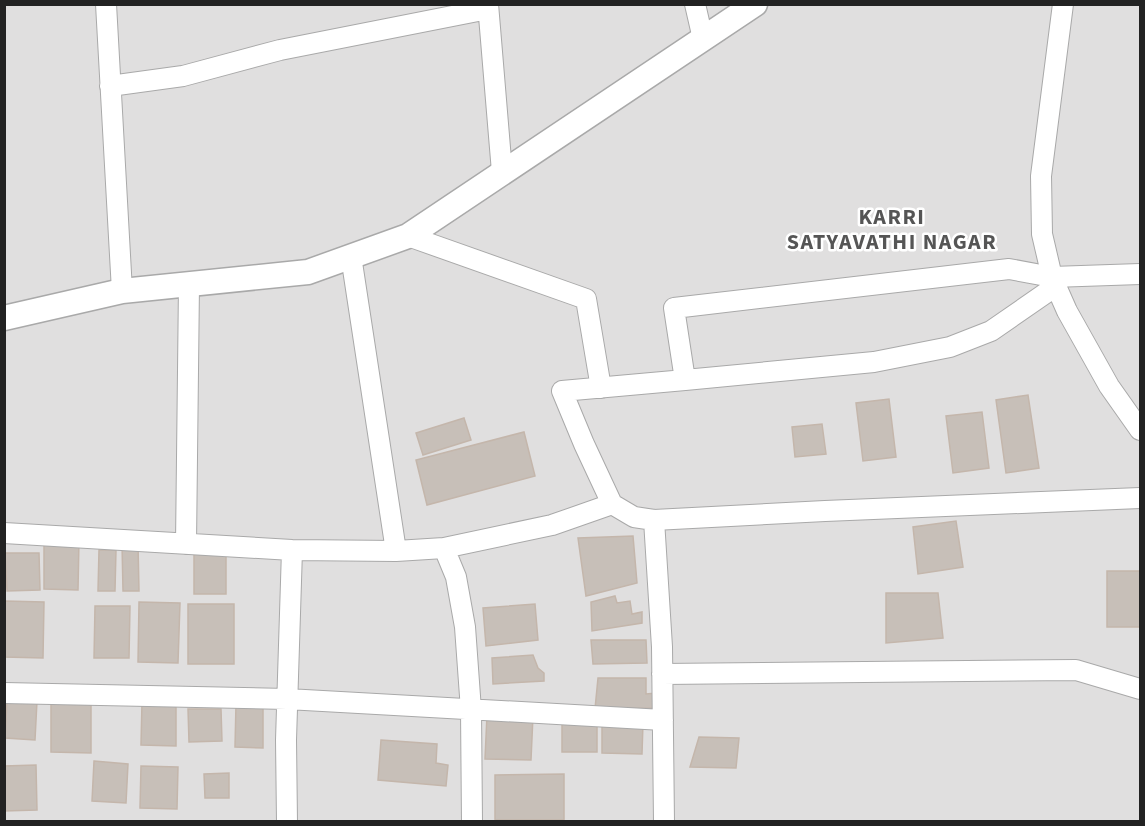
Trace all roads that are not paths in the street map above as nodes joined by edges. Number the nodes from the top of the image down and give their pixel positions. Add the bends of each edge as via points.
1 (105, 4) edge
2 (695, 4) edge
3 (755, 4) edge
4 (1063, 4) edge
5 (488, 7) edge
6 (703, 39) junction
7 (110, 86) junction
8 (502, 172) junction
9 (408, 236) junction
10 (351, 256) junction
11 (1140, 274) edge
12 (1054, 282) junction
13 (189, 284) junction
14 (122, 291) junction
15 (4, 318) edge
16 (685, 380) junction
17 (601, 388) junction
18 (1140, 430) edge
19 (1140, 498) edge
20 (612, 504) junction
21 (654, 520) junction
22 (4, 533) edge
23 (186, 544) junction
24 (444, 548) junction
25 (292, 550) junction
26 (396, 551) junction
27 (662, 674) junction
28 (1140, 689) edge
29 (4, 693) edge
30 (287, 699) junction
31 (471, 710) junction
32 (663, 720) junction
33 (287, 822) edge
34 (472, 822) edge
35 (664, 822) edge

1 - 7 street
2 - 6 street
3 - 6 street
4 - 12 street via 1041,176 1042,234
5 - 7 street via 280,50 183,76
5 - 8 street
6 - 8 street
7 - 14 street
8 - 9 street
9 - 10 street
9 - 17 street via 586,299
10 - 13 street via 308,272
10 - 26 street
11 - 12 street
12 - 16 street via 991,331 950,347 874,362
12 - 16 street via 1009,269 674,308
12 - 18 street via 1109,386
13 - 14 street
13 - 23 street
14 - 15 street
16 - 17 street
17 - 20 street via 562,391
19 - 21 street
20 - 21 street via 634,517
20 - 24 street via 552,525
21 - 27 street
22 - 23 street
23 - 25 street
24 - 26 street
24 - 31 street via 456,577 463,617
25 - 26 street
25 - 30 street
27 - 28 street via 1076,669
27 - 32 street
29 - 30 street
30 - 31 street
30 - 33 street
31 - 32 street
31 - 34 street
32 - 35 street

